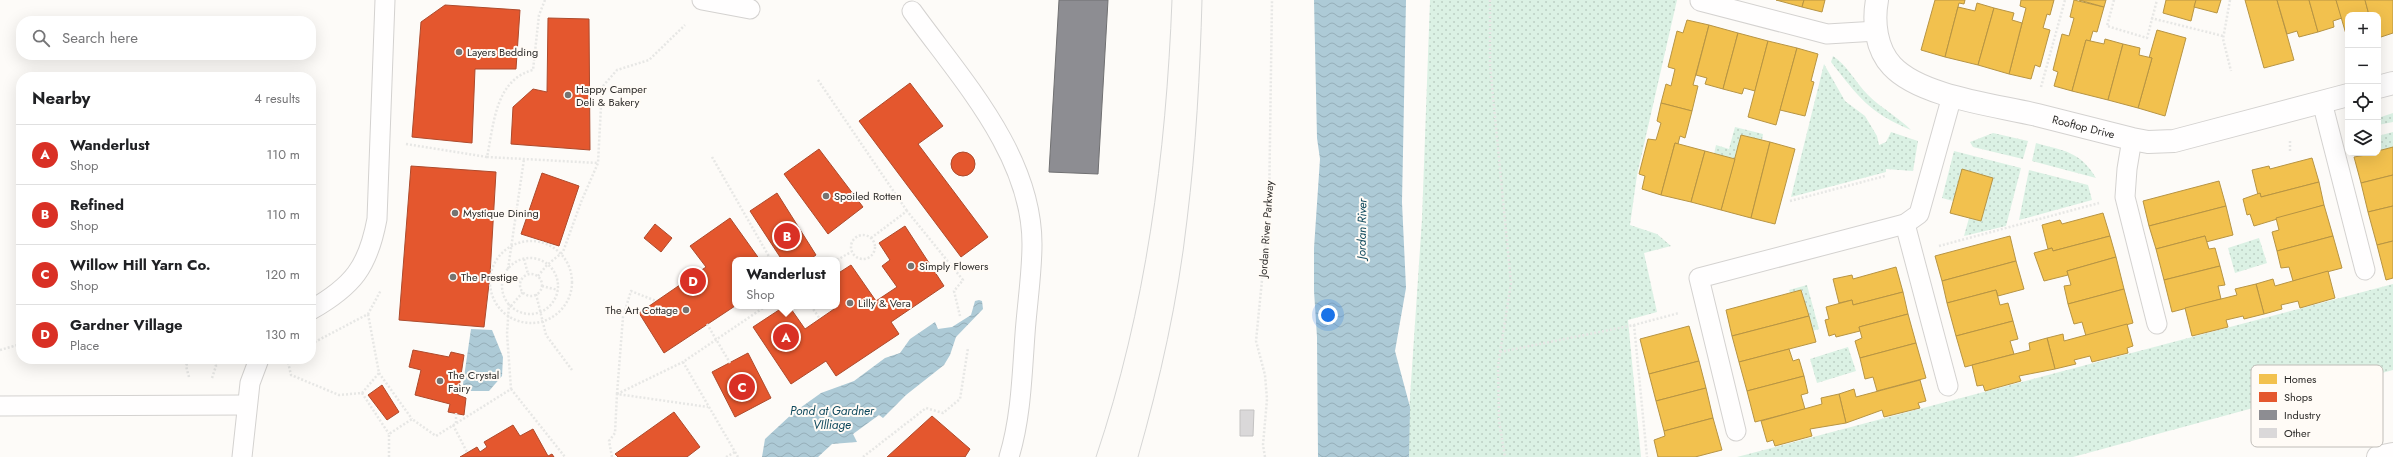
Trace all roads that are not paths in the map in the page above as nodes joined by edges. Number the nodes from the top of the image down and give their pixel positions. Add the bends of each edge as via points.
1 (384, 0) edge
2 (702, 0) edge
3 (1700, 0) edge
4 (1877, 0) edge
5 (750, 10) dead end
6 (912, 11) dead end
7 (1876, 31) junction
8 (2393, 83) edge
9 (2381, 86) edge
10 (1952, 96) junction
11 (2345, 96) edge
12 (2322, 102) junction
13 (2132, 139) junction
14 (1906, 224) junction
15 (2365, 270) dead end
16 (316, 307) edge
17 (2157, 324) dead end
18 (257, 364) edge
19 (1948, 386) dead end
20 (0, 406) edge
21 (247, 406) junction
22 (1736, 431) dead end
23 (2393, 454) edge
24 (242, 457) edge
25 (1009, 457) edge
26 (2378, 457) edge

1 - 16 lane via 377,219 373,239 367,258 349,284
2 - 5 lane
3 - 7 lane via 1828,34
4 - 7 street, Rooftop Drive
6 - 25 lane via 988,116 1002,141 1025,196 1032,243 1019,404
7 - 10 street, Rooftop Drive via 1884,55 1900,73
8 - 9 street
10 - 13 street, Rooftop Drive
10 - 14 lane via 1919,214
11 - 12 street, Rooftop Drive
12 - 13 street, Rooftop Drive via 2174,142
12 - 15 lane
13 - 17 lane via 2125,197
14 - 19 lane
14 - 22 lane via 1699,278
18 - 21 lane via 250,382
20 - 21 lane
21 - 24 lane
23 - 26 street

